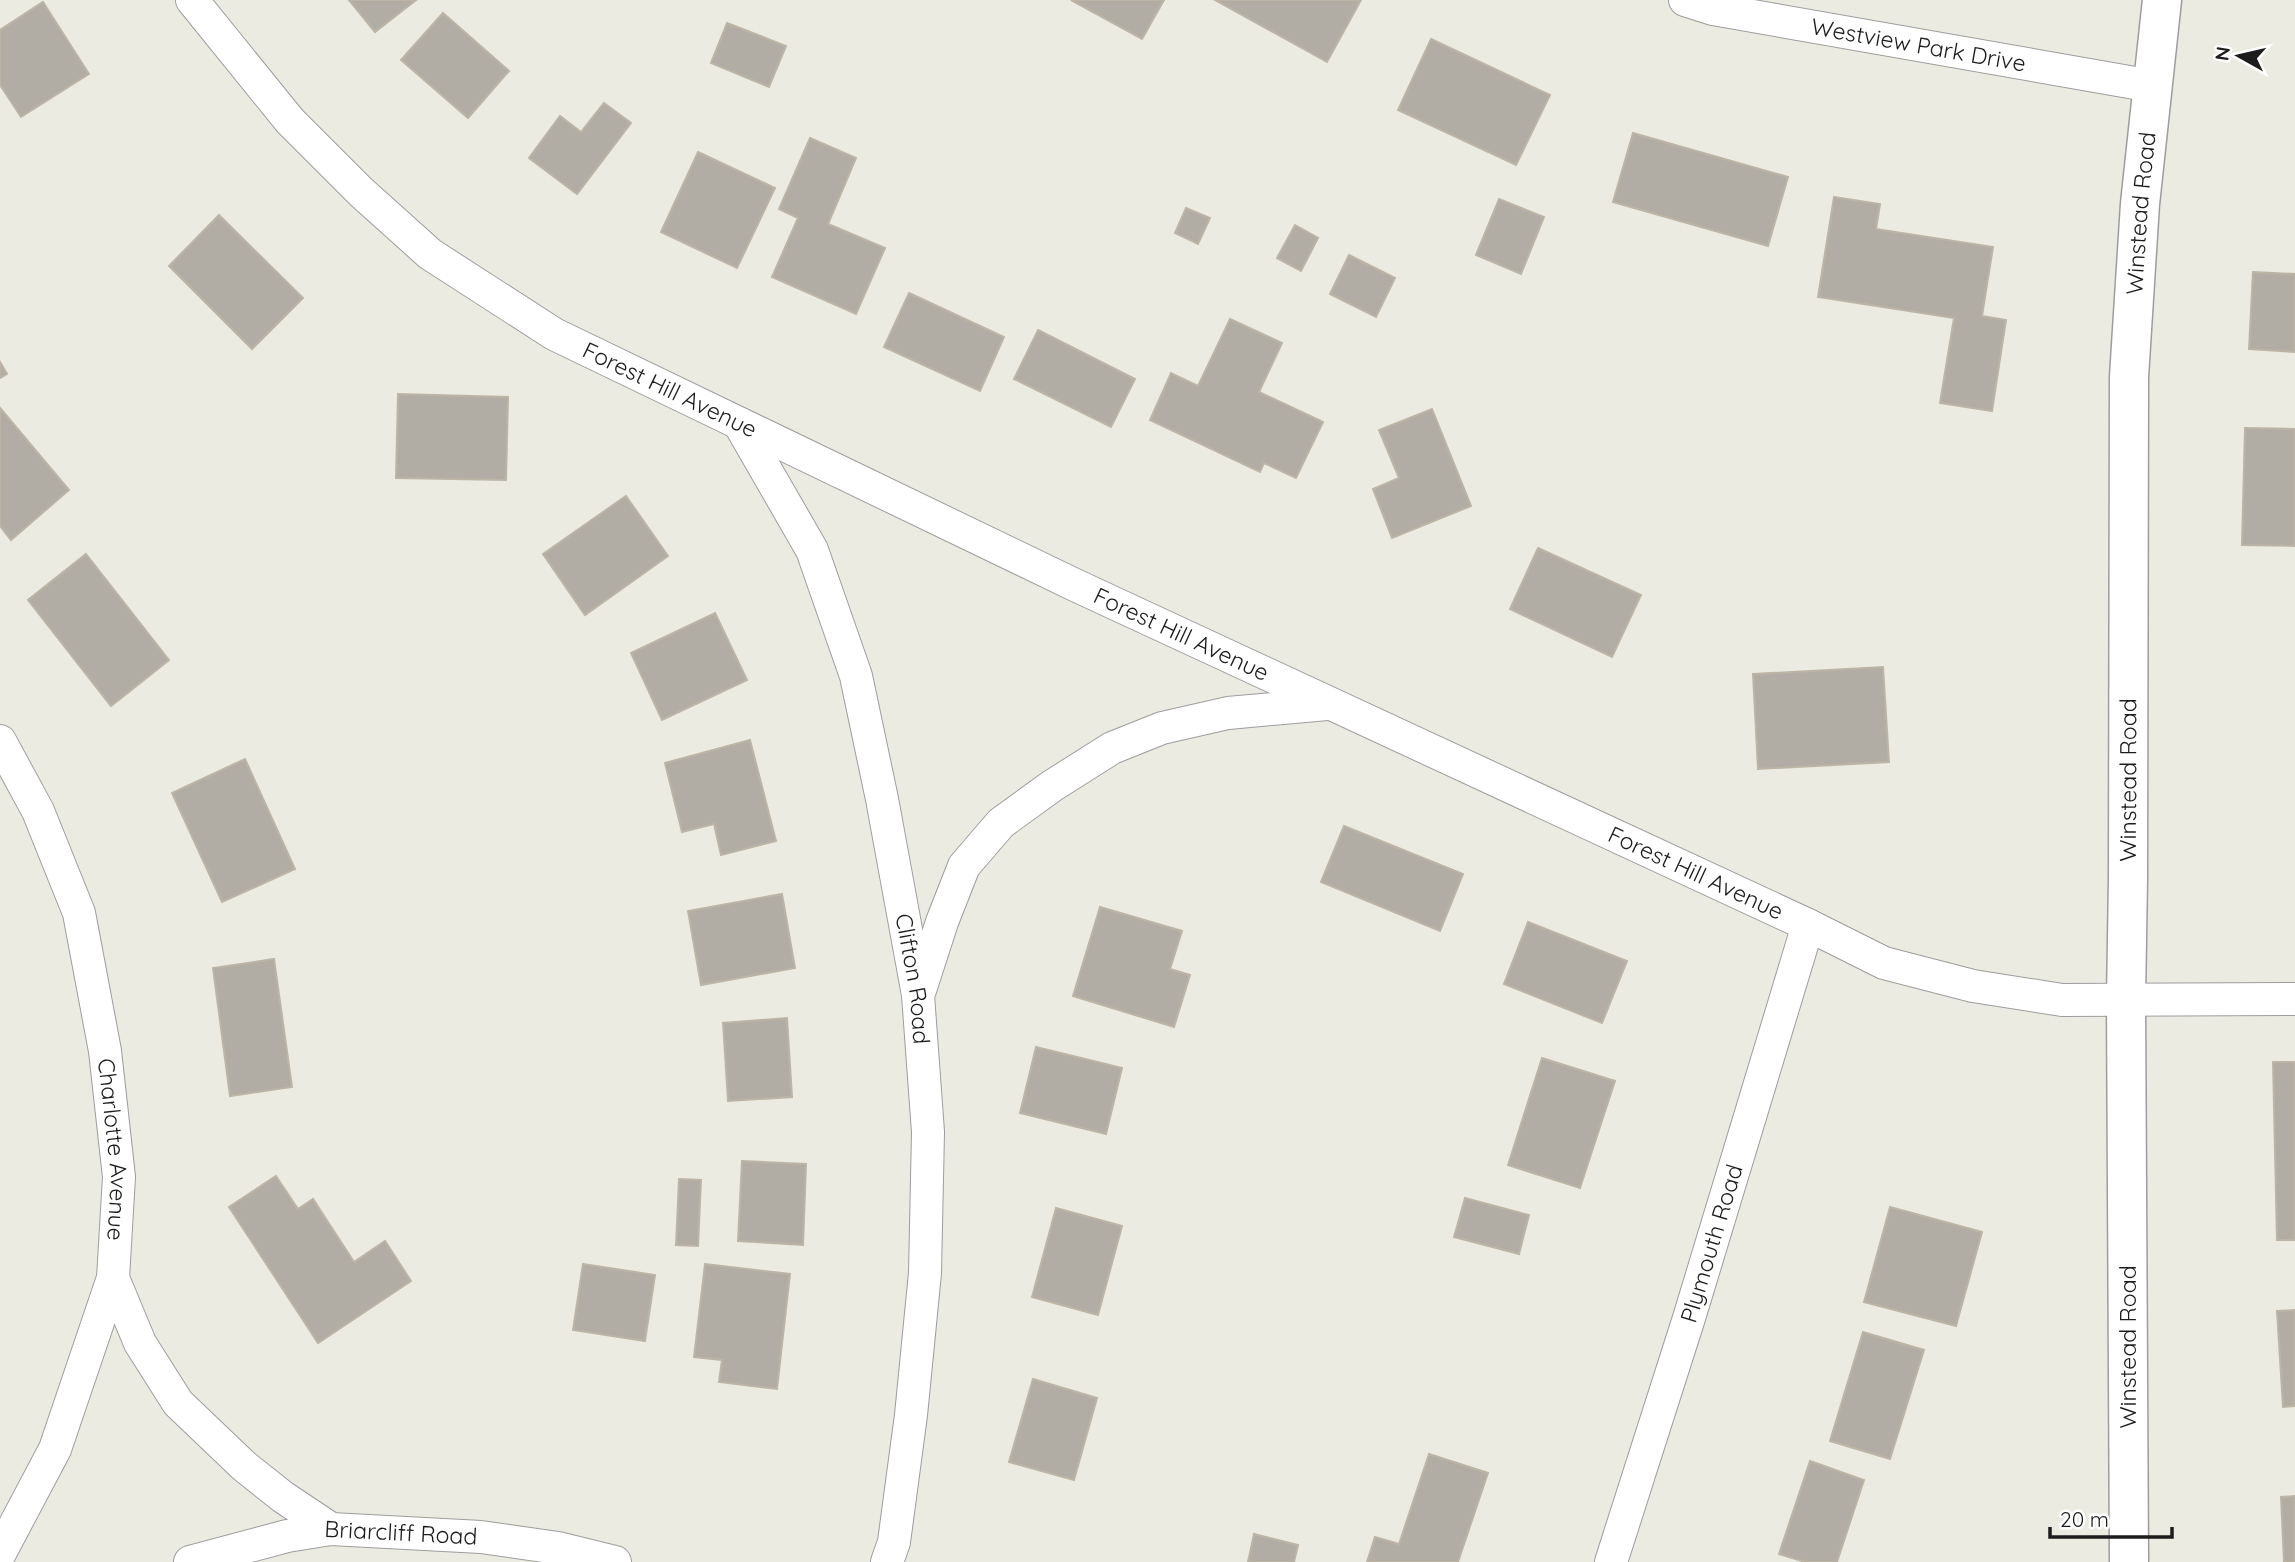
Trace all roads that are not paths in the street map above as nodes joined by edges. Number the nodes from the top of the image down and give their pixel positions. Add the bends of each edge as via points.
1 (192, 0) edge
2 (1685, 0) edge
3 (2162, 0) edge
4 (2152, 86) junction
5 (740, 425) junction
6 (1328, 704) junction
7 (0, 741) edge
8 (1808, 925) junction
9 (918, 995) junction
10 (2295, 999) edge
11 (2126, 1000) junction
12 (113, 1278) junction
13 (331, 1529) junction
14 (0, 1553) edge
15 (190, 1562) edge
16 (615, 1562) edge
17 (887, 1562) edge
18 (1611, 1562) edge
19 (2129, 1562) edge

1 - 5 street, Forest Hill Avenue via 290,121 430,254 554,334
2 - 4 street, Westview Park Drive via 1713,9
3 - 4 street, Winstead Road
4 - 11 street, Winstead Road via 2129,377
5 - 6 street, Forest Hill Avenue
5 - 9 street, Clifton Road via 812,550 856,676
6 - 8 street, Forest Hill Avenue
6 - 9 street via 1228,713 1162,728 1112,748 1052,786 1001,823 964,866
7 - 12 street, Charlotte Avenue via 38,811 79,913 105,1051 119,1177
8 - 11 street, Forest Hill Avenue via 1885,963 1973,986 2062,1000
8 - 18 street, Plymouth Road
9 - 17 street, Clifton Road via 928,1132 925,1273 911,1415 894,1542
10 - 11 street, Forest Hill Avenue
11 - 19 street, Winstead Road
12 - 13 street via 140,1343 178,1403 244,1466
12 - 14 street, Charlotte Avenue via 55,1449
13 - 15 street, Briarcliff Road
13 - 16 street, Briarcliff Road via 481,1537

